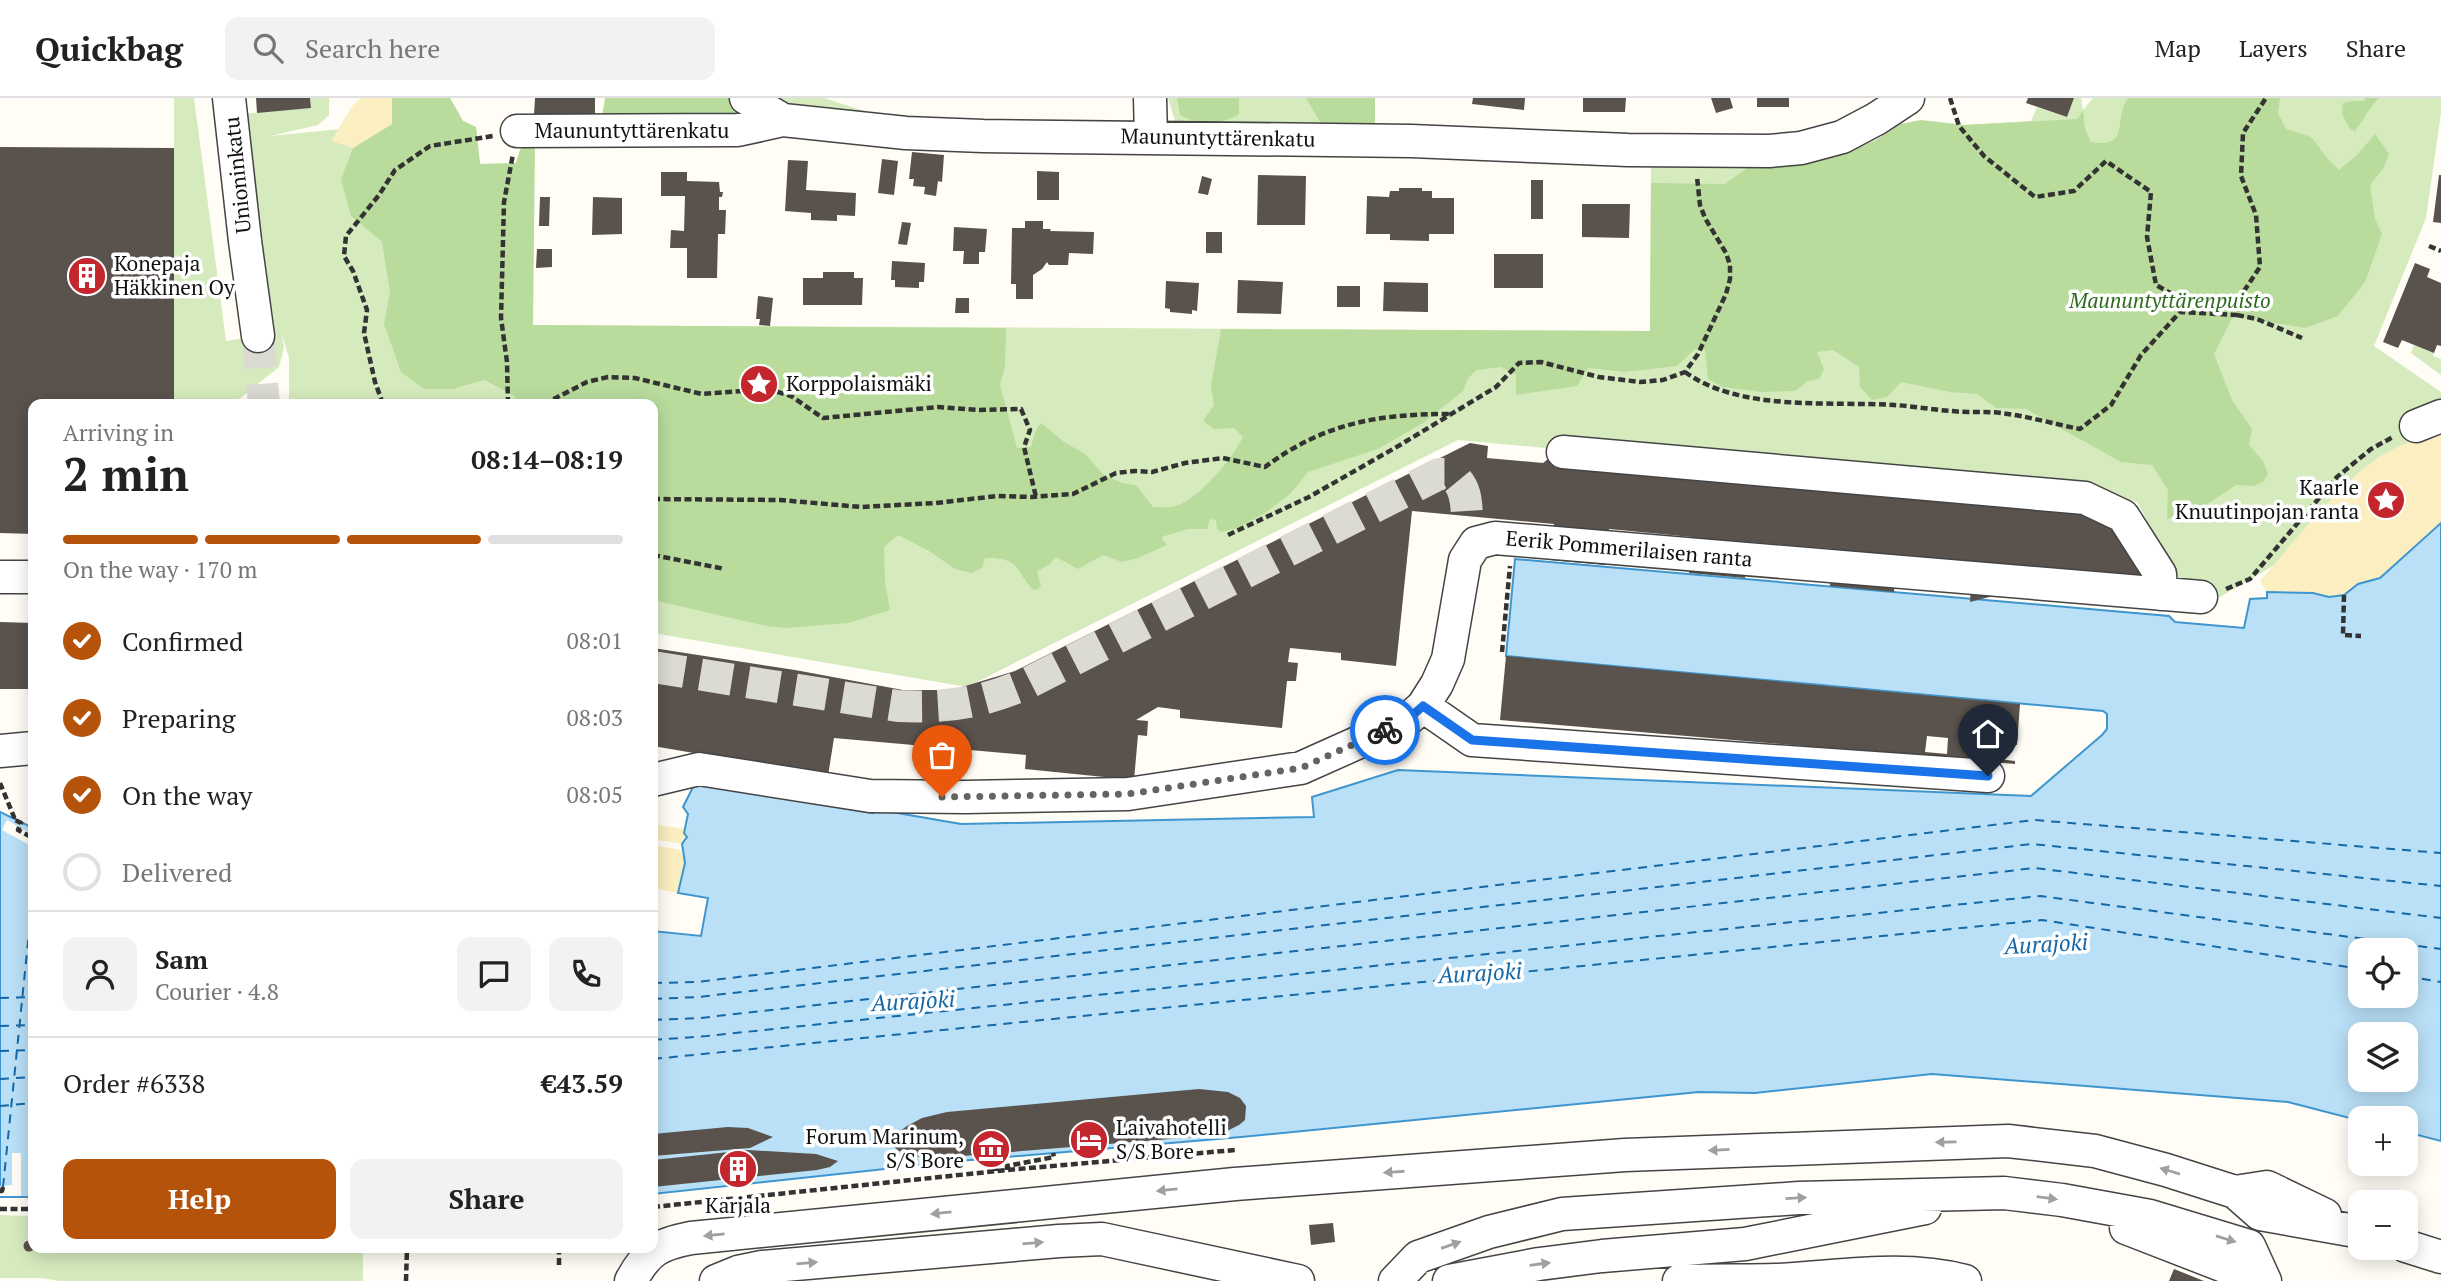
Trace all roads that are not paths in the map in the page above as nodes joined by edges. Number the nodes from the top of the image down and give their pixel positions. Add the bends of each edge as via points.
1 (229, 98) edge
2 (746, 98) edge
3 (1150, 98) edge
4 (1908, 98) edge
5 (783, 120) junction
6 (517, 131) road end
7 (1151, 136) junction
8 (258, 336) tunnel mouth
9 (1563, 452) dead end
10 (0, 577) edge
11 (28, 577) edge
12 (2161, 594) junction
13 (2201, 597) road end
14 (1423, 706) junction
15 (28, 748) edge
16 (0, 751) edge
17 (1988, 776) dead end
18 (658, 779) edge
19 (2004, 1193) junction
20 (2089, 1205) junction
21 (2348, 1229) edge
22 (658, 1248) edge
23 (2418, 1250) edge
24 (651, 1253) edge
25 (2441, 1257) edge
26 (631, 1281) edge
27 (716, 1281) edge
28 (1298, 1281) edge
29 (1394, 1281) edge
30 (1449, 1281) edge
31 (1679, 1281) edge
32 (1965, 1281) edge
33 (2247, 1281) edge
34 (2265, 1281) edge

1 - 8 street, Unioninkatu
2 - 5 street
3 - 7 street
4 - 7 street, Maununtyttärenkatu via 1859,129 1822,144 1769,150
5 - 6 street, Maununtyttärenkatu via 738,130
5 - 7 street, Maununtyttärenkatu via 983,136
9 - 12 street via 2085,498 2123,516 2160,574
10 - 11 street
12 - 13 street, Eerik Pommerilaisen ranta
12 - 14 street, Eerik Pommerilaisen ranta via 1495,538 1471,529 1448,659
14 - 17 street via 1472,740
14 - 18 street, Eerik Pommerilaisen ranta via 1406,721 1301,768 1128,794 870,796 699,769
15 - 16 street
19 -> 20 street
29 -> 19 street via 1418,1257 1562,1213 1799,1198
30 -> 19 street via 1602,1256 1745,1244
20 - 33 street via 2115,1224 2242,1273
20 -> 34 street via 2150,1216 2249,1247
21 -> 22 street via 2260,1214 2235,1192 2095,1151 2008,1141 1625,1155 1236,1184 691,1238
23 - 25 street
24 -> 26 street
27 -> 28 street via 762,1267 1102,1239
31 - 32 street via 1776,1280 1886,1271

